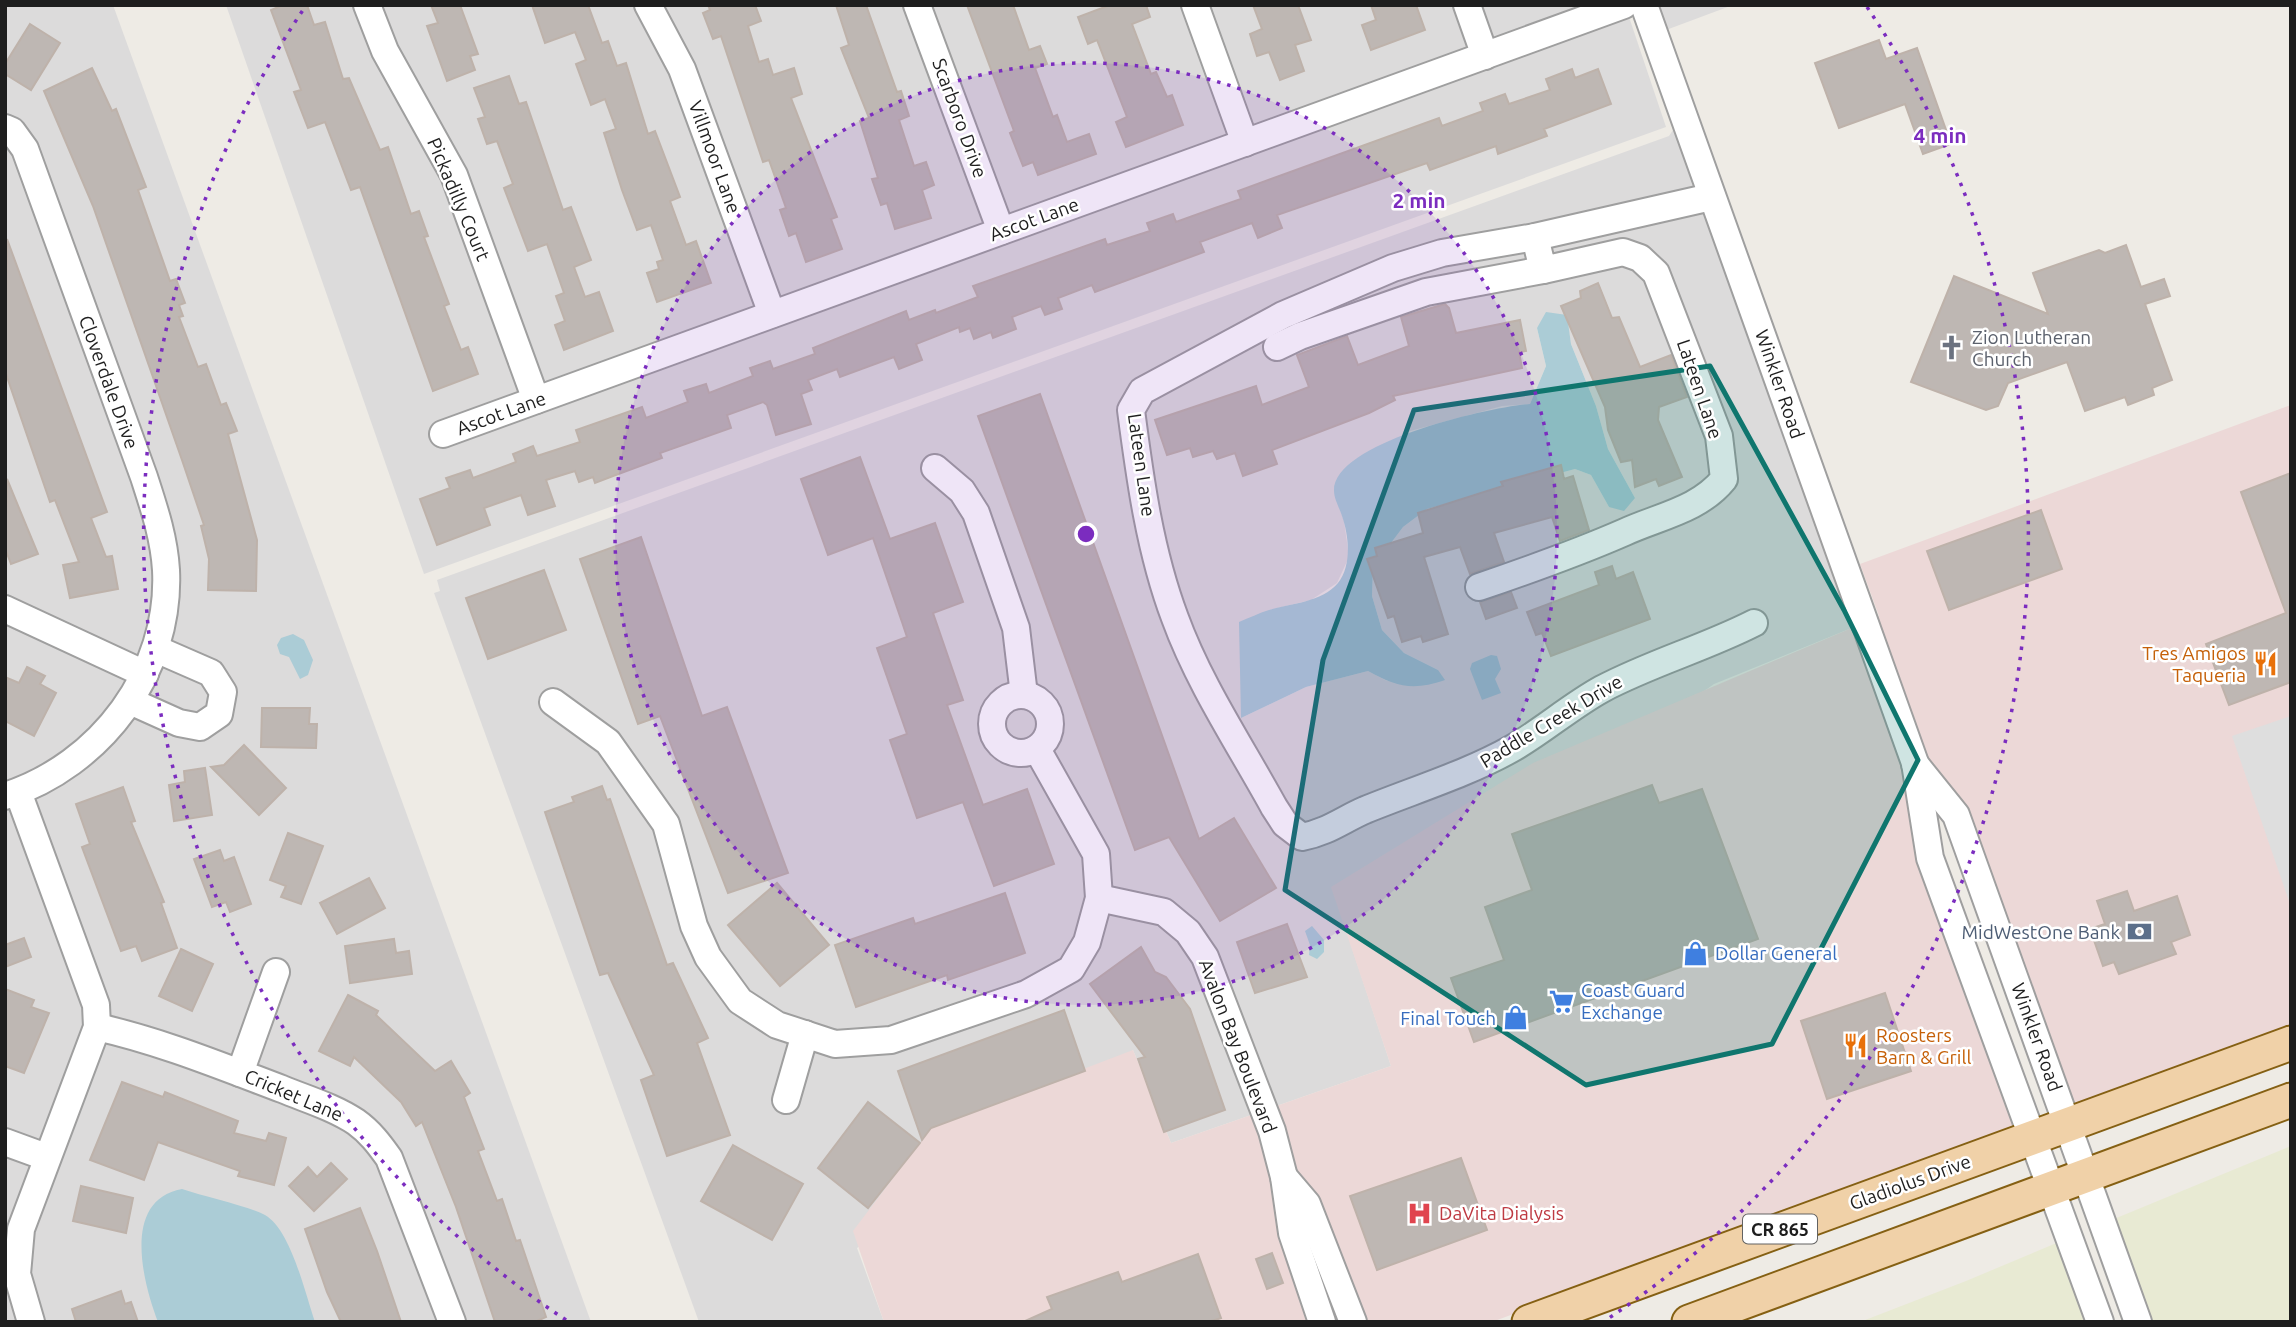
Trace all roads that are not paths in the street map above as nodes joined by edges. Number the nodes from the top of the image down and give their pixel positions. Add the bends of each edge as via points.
1 (367, 5) edge
2 (648, 5) edge
3 (918, 5) edge
4 (1195, 5) edge
5 (1467, 5) edge
6 (1625, 5) edge
7 (1644, 5) edge
8 (1485, 56) junction
9 (5, 128) edge
10 (1245, 143) junction
11 (1711, 197) junction
12 (1001, 231) junction
13 (1535, 237) junction
14 (1543, 270) junction
15 (1376, 274) junction
16 (1385, 306) junction
17 (772, 314) junction
18 (1277, 347) dead end
19 (536, 400) junction
20 (443, 434) dead end
21 (935, 468) dead end
22 (1479, 587) dead end
23 (5, 609) edge
24 (1754, 623) dead end
25 (156, 649) junction
26 (145, 674) junction
27 (1024, 695) junction
28 (130, 701) junction
29 (553, 702) dead end
30 (1037, 749) junction
31 (1915, 763) junction
32 (12, 794) edge
33 (1347, 818) joint
34 (1099, 898) junction
35 (276, 971) dead end
36 (97, 1027) junction
37 (805, 1034) junction
38 (2291, 1043) edge
39 (240, 1073) junction
40 (786, 1100) dead end
41 (2291, 1100) edge
42 (2068, 1126) junction
43 (2032, 1138) junction
44 (5, 1142) edge
45 (46, 1157) junction
46 (1284, 1177) junction
47 (2088, 1177) junction
48 (2051, 1191) junction
49 (31, 1322) edge
50 (452, 1322) edge
51 (1322, 1322) edge
52 (1353, 1322) edge
53 (1529, 1322) edge
54 (1689, 1322) edge
55 (2100, 1322) edge
56 (2138, 1322) edge

1 - 19 street, Pickadilly Court via 385,51 454,175
2 - 17 street, Villmoor Lane via 682,69
3 - 12 street, Scarboro Drive
4 - 10 street
5 - 8 street
6 - 8 street, Ascot Lane
7 - 11 street, Winkler Road
8 - 10 street, Ascot Lane
9 - 25 street, Cloverdale Drive via 25,149 159,525 165,599
10 - 12 street, Ascot Lane
11 - 13 street, Lateen Lane
11 - 31 street, Winkler Road
12 - 17 street, Ascot Lane
13 - 14 street
13 - 15 street, Lateen Lane via 1442,253
14 - 16 street via 1426,292
14 - 22 street, Lateen Lane via 1623,252 1640,258 1656,273 1719,436 1724,479 1694,505 1595,547
15 - 16 street
15 - 33 street, Lateen Lane via 1283,316 1142,391 1131,410 1160,575 1196,664 1285,824 1302,836 1324,833
16 - 18 street
17 - 19 street, Ascot Lane
19 - 20 street, Ascot Lane
21 - 27 street via 962,491 976,513 1016,628
23 - 26 street
24 - 33 street, Paddle Creek Drive via 1635,672 1492,759
25 - 26 street, Cloverdale Drive
25 - 28 street via 211,673 223,692 219,714 200,727 179,723
26 - 28 street, Cloverdale Drive
27 - 30 street via 1042,703 1048,712 1049,734
27 - 30 street via 998,705 991,724 994,736 1007,751
28 - 32 street, Cloverdale Drive via 112,727 62,771
29 - 37 street via 608,741 666,824 694,926 708,957 740,1001 777,1026
30 - 34 street via 1096,854
31 - 42 street, Winkler Road via 1956,815
31 - 43 street, Winkler Road via 1930,858
32 - 36 street via 96,1005
34 - 37 street via 1087,942 1071,969 1026,994 891,1040 835,1044
34 - 46 street, Avalon Bay Boulevard via 1164,912 1188,932 1205,957 1272,1131
35 - 39 street
36 - 39 street, Cricket Lane
36 - 45 street
37 - 40 street
38 - 42 main road, Gladiolus Drive / CR 865
39 - 50 street, Cricket Lane via 336,1111 373,1137 389,1158
41 - 47 main road
42 - 43 main road, Gladiolus Drive / CR 865
42 - 47 street, Winkler Road
43 - 48 street, Winkler Road
43 - 53 main road, Gladiolus Drive / CR 865
44 - 45 street
45 - 49 street via 17,1250 17,1274
46 - 51 street, Avalon Bay Boulevard via 1292,1233
46 - 52 street, Avalon Bay Boulevard via 1307,1204
47 - 48 main road
47 - 56 street, Winkler Road
48 - 54 main road
48 - 55 street, Winkler Road

